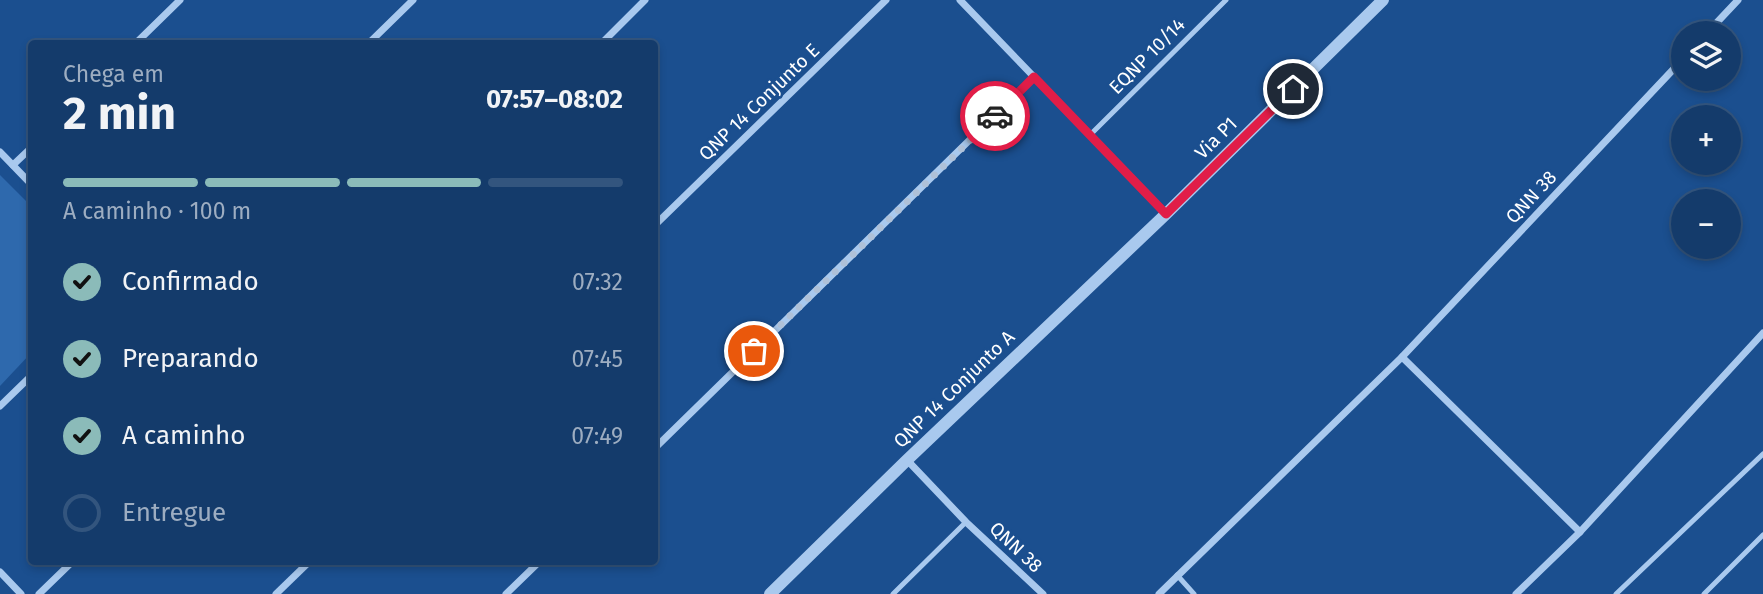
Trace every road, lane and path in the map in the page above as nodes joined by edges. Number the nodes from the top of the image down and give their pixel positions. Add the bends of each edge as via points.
1 (180, 0) edge
2 (413, 0) edge
3 (645, 0) edge
4 (886, 0) edge
5 (960, 0) edge
6 (1227, 0) edge
7 (1383, 0) edge
8 (1738, 0) edge
9 (1718, 21) edge
10 (139, 40) edge
11 (372, 40) edge
12 (605, 40) edge
13 (1671, 72) edge
14 (1034, 77) junction
15 (1090, 135) junction
16 (28, 151) edge
17 (0, 152) edge
18 (13, 165) junction
19 (28, 181) edge
20 (1166, 214) junction
21 (658, 222) edge
22 (1763, 333) edge
23 (1402, 357) junction
24 (28, 379) edge
25 (0, 406) edge
26 (658, 445) edge
27 (1763, 454) edge
28 (907, 460) junction
29 (967, 522) junction
30 (1580, 532) junction
31 (1763, 535) edge
32 (69, 565) edge
33 (306, 565) edge
34 (536, 565) edge
35 (0, 572) edge
36 (1177, 575) junction
37 (1522, 592) edge
38 (21, 594) edge
39 (39, 594) edge
40 (276, 594) edge
41 (506, 594) edge
42 (770, 594) edge
43 (893, 594) edge
44 (1043, 594) edge
45 (1159, 594) edge
46 (1195, 594) edge
47 (1616, 594) edge
48 (1704, 594) edge

1 - 10 street
2 - 11 street
3 - 12 street
4 - 21 street, QNP 14 Conjunto E
5 - 14 street
6 - 15 lane, EQNP 10/14
7 - 20 street, Via P1
8 - 9 street
13 - 23 street, QNN 38
14 - 15 street
14 - 26 street
15 - 20 street
16 - 18 street
17 - 18 street
18 - 19 street
20 - 28 street, QNP 14 Conjunto A
22 - 30 street
23 - 30 street
23 - 36 street, QNN 38
24 - 25 street
27 - 47 lane
28 - 29 street, QNN 38
28 - 42 street, QNP 14 Conjunto A
29 - 43 lane, QNN 38
29 - 44 street, QNN 38
30 - 37 street
31 - 48 lane
32 - 39 street
33 - 40 street
34 - 41 street
35 - 38 street
36 - 45 street, QNN 38
36 - 46 lane

